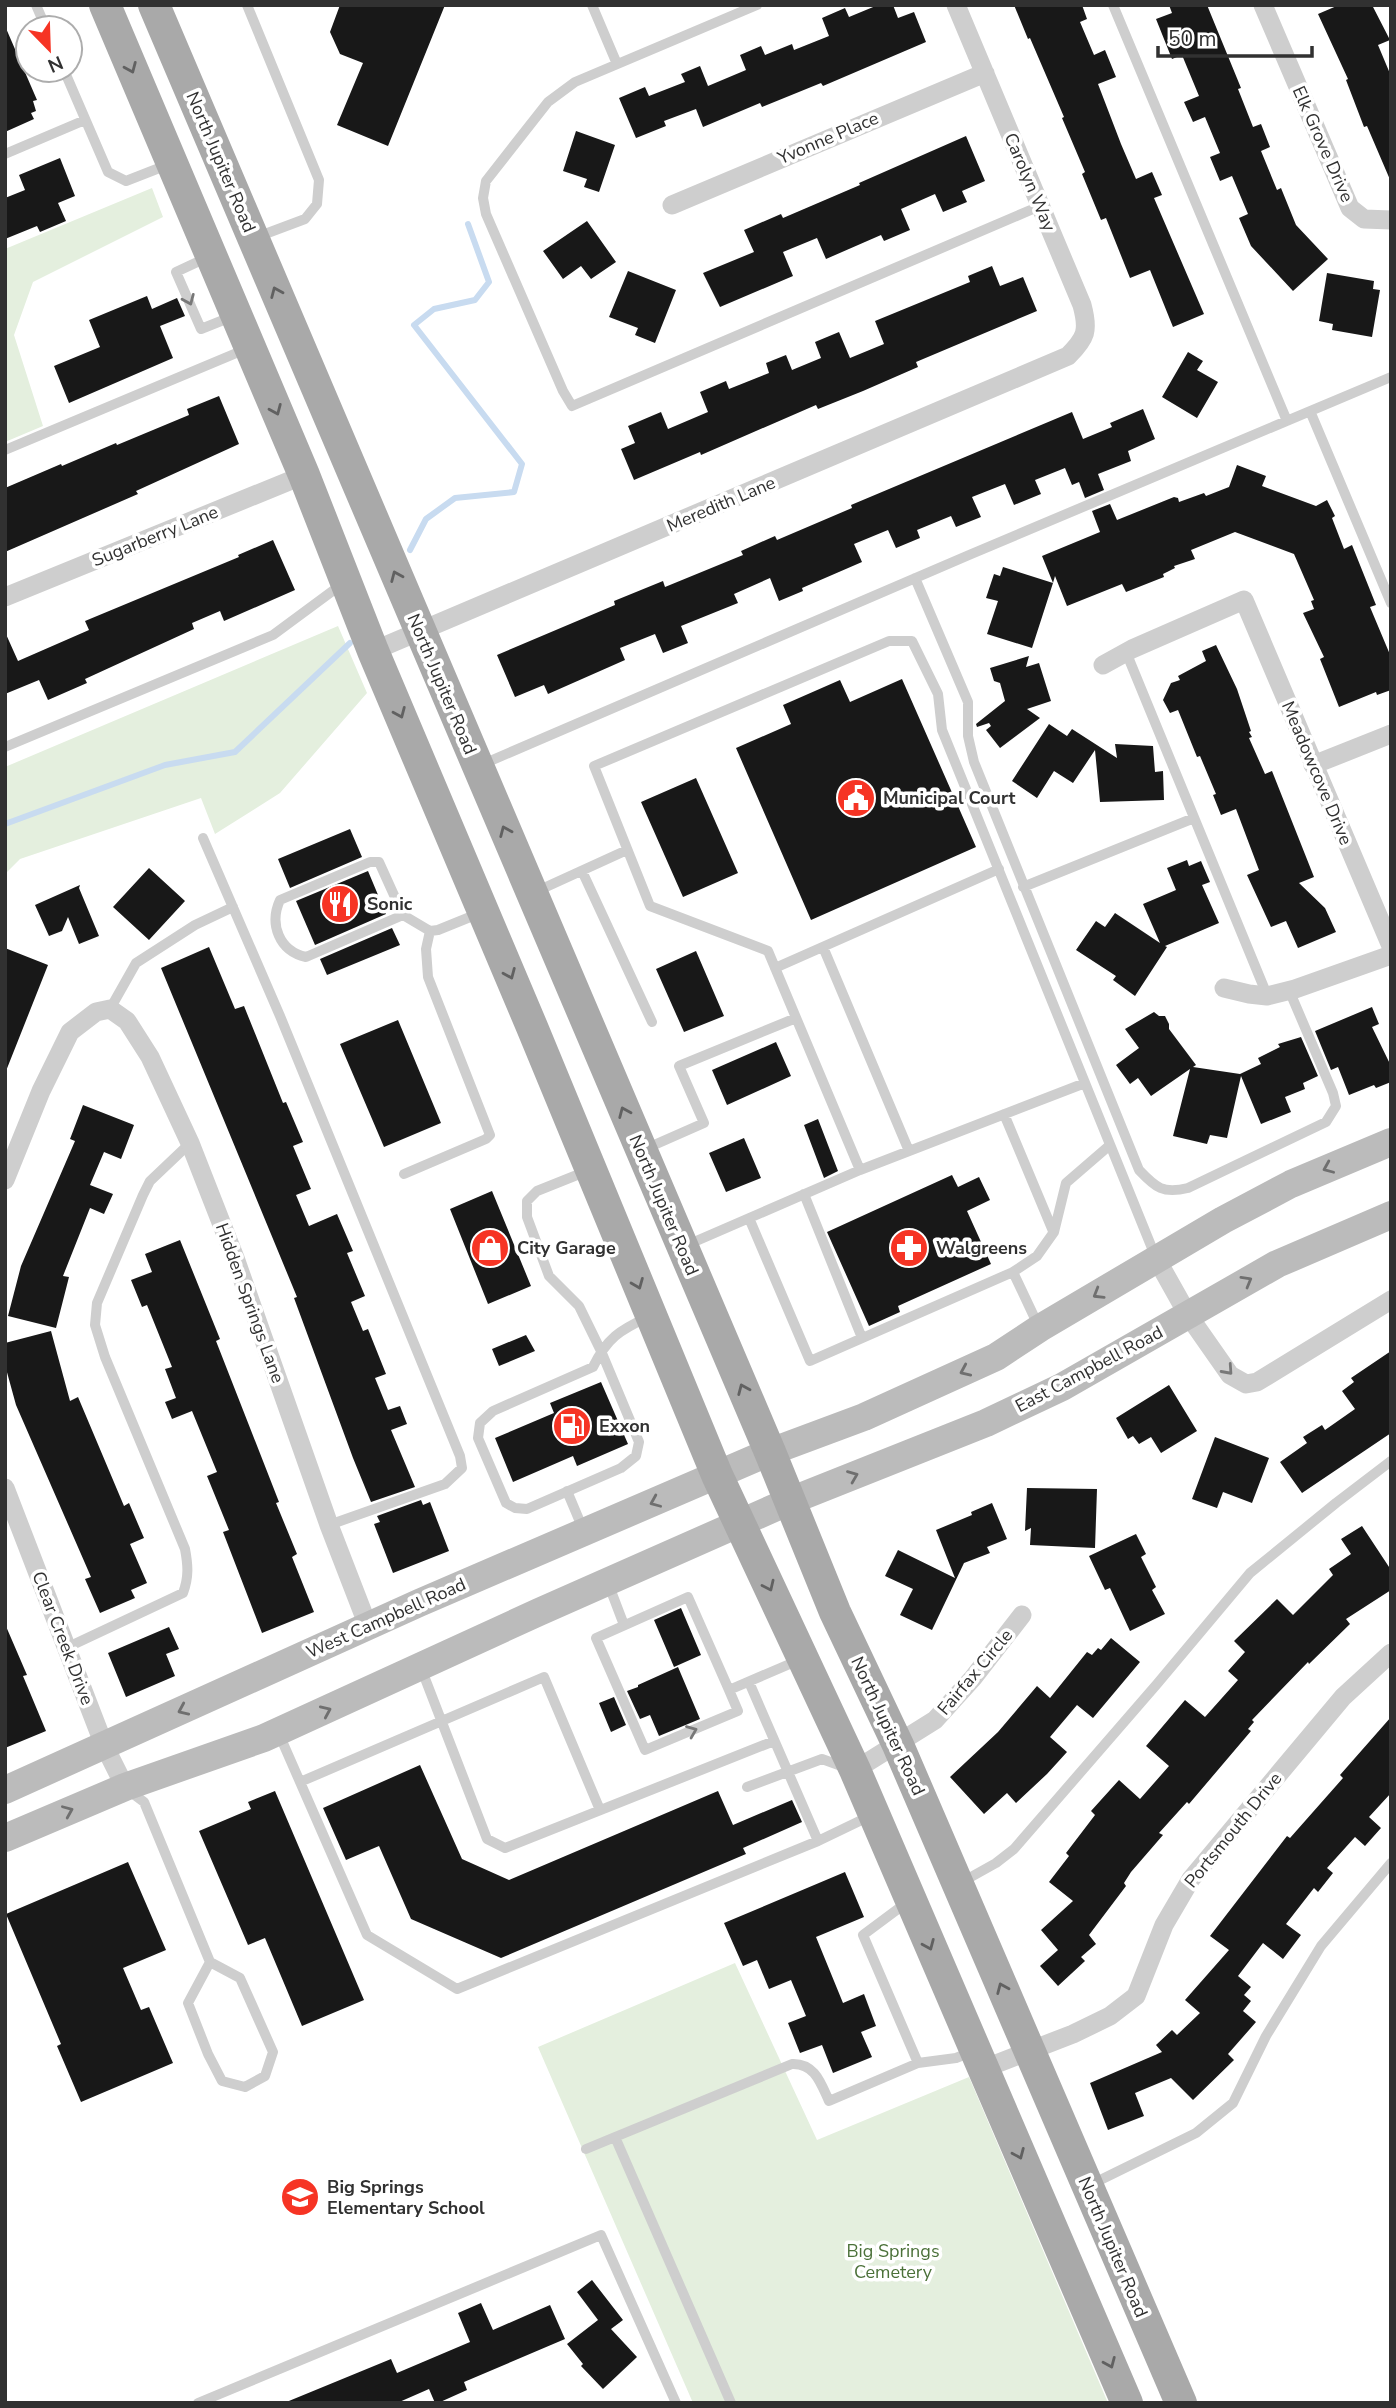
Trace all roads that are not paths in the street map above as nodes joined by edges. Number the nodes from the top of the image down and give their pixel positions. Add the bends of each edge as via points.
1 (105, 5) edge
2 (154, 5) edge
3 (247, 5) edge
4 (592, 5) edge
5 (757, 5) edge
6 (956, 5) edge
7 (1113, 5) edge
8 (1263, 5) edge
9 (617, 64) junction
10 (985, 73) junction
11 (70, 84) edge
12 (85, 120) junction
13 (5, 154) edge
14 (171, 163) junction
15 (672, 205) dead end
16 (1040, 206) junction
17 (1389, 220) edge
18 (254, 238) junction
19 (210, 257) junction
20 (250, 347) junction
21 (1068, 356) joint
22 (1391, 377) edge
23 (1310, 411) junction
24 (1287, 421) junction
25 (5, 450) edge
26 (304, 475) junction
27 (915, 578) junction
28 (345, 582) junction
29 (5, 597) edge
30 (1391, 603) edge
31 (420, 632) junction
32 (373, 651) junction
33 (1126, 652) junction
34 (1103, 665) dead end
35 (1391, 734) edge
36 (5, 747) edge
37 (1313, 765) junction
38 (478, 767) junction
39 (1194, 818) junction
40 (203, 838) dead end
41 (627, 850) junction
42 (999, 869) junction
43 (582, 871) junction
44 (1023, 887) junction
45 (531, 894) junction
46 (233, 907) junction
47 (483, 911) junction
48 (403, 915) junction
49 (430, 931) junction
50 (1391, 946) edge
51 (823, 947) junction
52 (1391, 955) edge
53 (775, 968) junction
54 (1224, 988) dead end
55 (1289, 990) junction
56 (1267, 996) junction
57 (103, 1010) junction
58 (796, 1018) junction
59 (652, 1022) dead end
60 (1085, 1083) junction
61 (1004, 1114) junction
62 (1391, 1142) edge
63 (190, 1143) junction
64 (1110, 1145) junction
65 (641, 1151) junction
66 (909, 1151) junction
67 (591, 1169) junction
68 (860, 1170) junction
69 (404, 1174) dead end
70 (5, 1180) edge
71 (804, 1194) junction
72 (1391, 1215) edge
73 (749, 1218) junction
74 (1054, 1232) junction
75 (682, 1247) junction
76 (1156, 1258) junction
77 (1013, 1272) junction
78 (1391, 1300) edge
79 (651, 1315) junction
80 (1188, 1315) junction
81 (1040, 1328) junction
82 (862, 1338) junction
83 (601, 1351) junction
84 (770, 1452) junction
85 (1391, 1461) edge
86 (717, 1475) junction
87 (5, 1488) edge
88 (567, 1491) junction
89 (790, 1501) junction
90 (741, 1524) junction
91 (329, 1525) junction
92 (584, 1532) junction
93 (608, 1581) junction
94 (1022, 1615) dead end
95 (624, 1625) junction
96 (368, 1626) junction
97 (66, 1648) junction
98 (1391, 1653) edge
99 (803, 1658) junction
100 (420, 1667) junction
101 (749, 1682) junction
102 (729, 1690) junction
103 (441, 1721) junction
104 (278, 1732) junction
105 (774, 1741) junction
106 (104, 1745) junction
107 (898, 1745) junction
108 (855, 1770) junction
109 (787, 1772) junction
110 (300, 1782) junction
111 (125, 1787) junction
112 (747, 1787) dead end
113 (5, 1790) edge
114 (600, 1810) junction
115 (874, 1815) junction
116 (5, 1838) edge
117 (818, 1841) junction
118 (1391, 1863) edge
119 (958, 1884) junction
120 (910, 1900) junction
121 (210, 1962) junction
122 (1029, 2051) junction
123 (979, 2060) junction
124 (918, 2063) junction
125 (615, 2137) junction
126 (586, 2149) dead end
127 (1087, 2187) junction
128 (198, 2403) edge
129 (676, 2403) edge
130 (731, 2403) edge
131 (1127, 2403) edge
132 (1181, 2403) edge

1 -> 14 main road
2 - 18 main road, North Jupiter Road
3 - 18 lane via 319,180 317,204 304,219
4 - 9 lane
5 - 9 lane
6 - 10 street, Carolyn Way
7 - 24 lane
8 - 17 street, Elk Grove Drive via 1350,208 1364,219
9 - 16 lane via 575,82 548,102 486,181 483,198 486,214 572,406
10 - 15 street, Yvonne Place
10 - 16 street, Carolyn Way
11 - 12 lane
12 - 13 lane
12 - 14 lane via 108,172 126,181
14 - 19 main road
16 - 21 street, Carolyn Way via 1087,324 1082,341
18 - 19 main road
31 -> 18 main road, North Jupiter Road
19 -> 20 main road
20 - 25 lane
20 -> 26 main road
21 - 31 street, Meredith Lane
22 - 23 lane
23 - 24 lane
23 - 30 lane
24 - 27 lane
26 - 28 main road
26 - 29 street, Sugarberry Lane
27 - 38 lane
27 - 44 lane via 968,702 974,762
28 - 32 main road
28 - 36 lane via 273,635
31 - 32 street, Meredith Lane
31 - 38 main road, North Jupiter Road
32 -> 47 main road
33 - 34 street
33 - 37 street, Meadowcove Drive via 1244,600
33 - 39 lane
35 - 37 street
37 - 50 street, Meadowcove Drive
45 -> 38 main road, North Jupiter Road
39 - 44 lane
39 - 56 lane
40 - 46 lane
41 - 42 lane via 594,766 889,641 912,641 938,694 942,730
41 - 43 lane
41 - 53 lane via 650,906 768,951
42 - 51 lane
42 - 60 lane
43 - 45 lane
43 - 59 lane
44 - 55 lane via 1139,1170 1162,1189 1188,1188 1326,1122 1336,1106 1333,1093
45 - 47 main road
65 -> 45 main road, North Jupiter Road
46 - 57 lane via 136,963
46 - 91 lane via 462,1468 445,1483
47 - 49 lane
47 -> 67 main road
48 - 48 lane via 306,957 285,946 274,913 280,900 379,862
48 - 49 lane
49 - 69 lane via 428,978 489,1135
51 - 53 lane
51 - 66 lane
52 - 55 street
53 - 58 lane
54 - 56 street
55 - 56 street
57 - 63 street, Hidden Springs Lane via 127,1021 150,1057
57 - 70 street via 70,1032
58 - 65 lane via 679,1066 704,1123
58 - 68 lane
60 - 61 lane
60 - 64 lane
61 - 66 lane
61 - 74 lane
62 -> 76 main road via 1291,1184
63 - 91 street, Hidden Springs Lane
63 - 97 lane via 150,1181 97,1303 95,1325 185,1549 188,1581 183,1593
64 - 74 lane via 1066,1183
64 - 76 lane
65 - 75 main road, North Jupiter Road
66 - 68 lane
67 -> 79 main road
67 - 83 lane via 537,1191 527,1200 527,1217 549,1276 579,1306
68 - 71 lane
71 - 73 lane
71 - 82 lane
80 -> 72 main road, East Campbell Road via 1277,1264
73 - 75 lane
73 - 82 lane via 810,1361
74 - 77 lane via 1037,1256
84 -> 75 main road, North Jupiter Road
76 - 80 street
76 -> 81 main road
77 - 81 lane
77 - 82 lane
80 -> 78 street via 1230,1375 1246,1384 1266,1377
79 - 83 lane via 621,1330
79 - 86 main road
89 -> 80 main road, East Campbell Road via 986,1423 1062,1387
81 -> 84 main road via 996,1357 864,1417
83 - 88 lane via 639,1442 636,1456 621,1468
83 - 88 lane via 593,1367 493,1411 480,1423 478,1438 506,1503 527,1508
84 - 86 main road, West Campbell Road
84 - 89 main road, North Jupiter Road
85 - 119 lane via 1250,1573 1014,1849
86 - 90 main road
86 -> 92 main road, West Campbell Road
87 - 97 street, Clear Creek Drive
88 - 92 lane
89 - 90 main road, East Campbell Road
89 - 107 main road, North Jupiter Road via 835,1612
90 - 93 main road
90 -> 99 main road
91 - 96 street, Hidden Springs Lane
92 - 96 main road, West Campbell Road
93 - 95 lane
93 - 100 main road
94 - 107 street, Fairfax Circle via 934,1720
95 - 102 lane via 688,1597
95 -> 102 lane via 596,1638 645,1750 738,1712
96 -> 106 main road, West Campbell Road
97 - 106 street, Clear Creek Drive
98 - 122 street, Portsmouth Drive via 1343,1697 1191,1879 1164,1924 1136,1996 1110,2016
99 - 101 lane
99 - 108 main road
100 - 103 lane
104 -> 100 main road
101 - 102 lane
101 - 105 lane
103 - 110 lane
103 - 114 lane via 487,1839 505,1848
103 - 114 lane via 544,1677
104 - 110 lane
104 - 111 main road
105 - 109 lane
105 - 114 lane
106 - 111 street, Clear Creek Drive
106 - 113 main road, West Campbell Road
107 - 108 street, Fairfax Circle
107 - 119 main road, North Jupiter Road
108 - 109 lane via 822,1759
108 - 115 main road
109 - 112 lane
109 - 117 lane
110 - 117 lane via 367,1935 457,1989
116 -> 111 main road
111 - 121 lane via 144,1802
115 - 117 lane
115 - 120 main road
118 - 127 lane via 1321,1946 1266,2036 1233,2103 1196,2133
122 -> 119 main road, North Jupiter Road
120 -> 123 main road
120 - 124 lane via 863,1935
121 - 121 lane via 240,1978 273,2052 265,2076 245,2087 222,2081 188,2003
122 - 123 street, Portsmouth Drive
122 - 127 main road, North Jupiter Road
123 - 124 lane
123 -> 131 main road
124 - 125 lane via 829,2101 818,2077 808,2068 792,2064
125 - 126 lane
125 - 130 lane
127 - 132 main road, North Jupiter Road
128 - 129 lane via 601,2235

